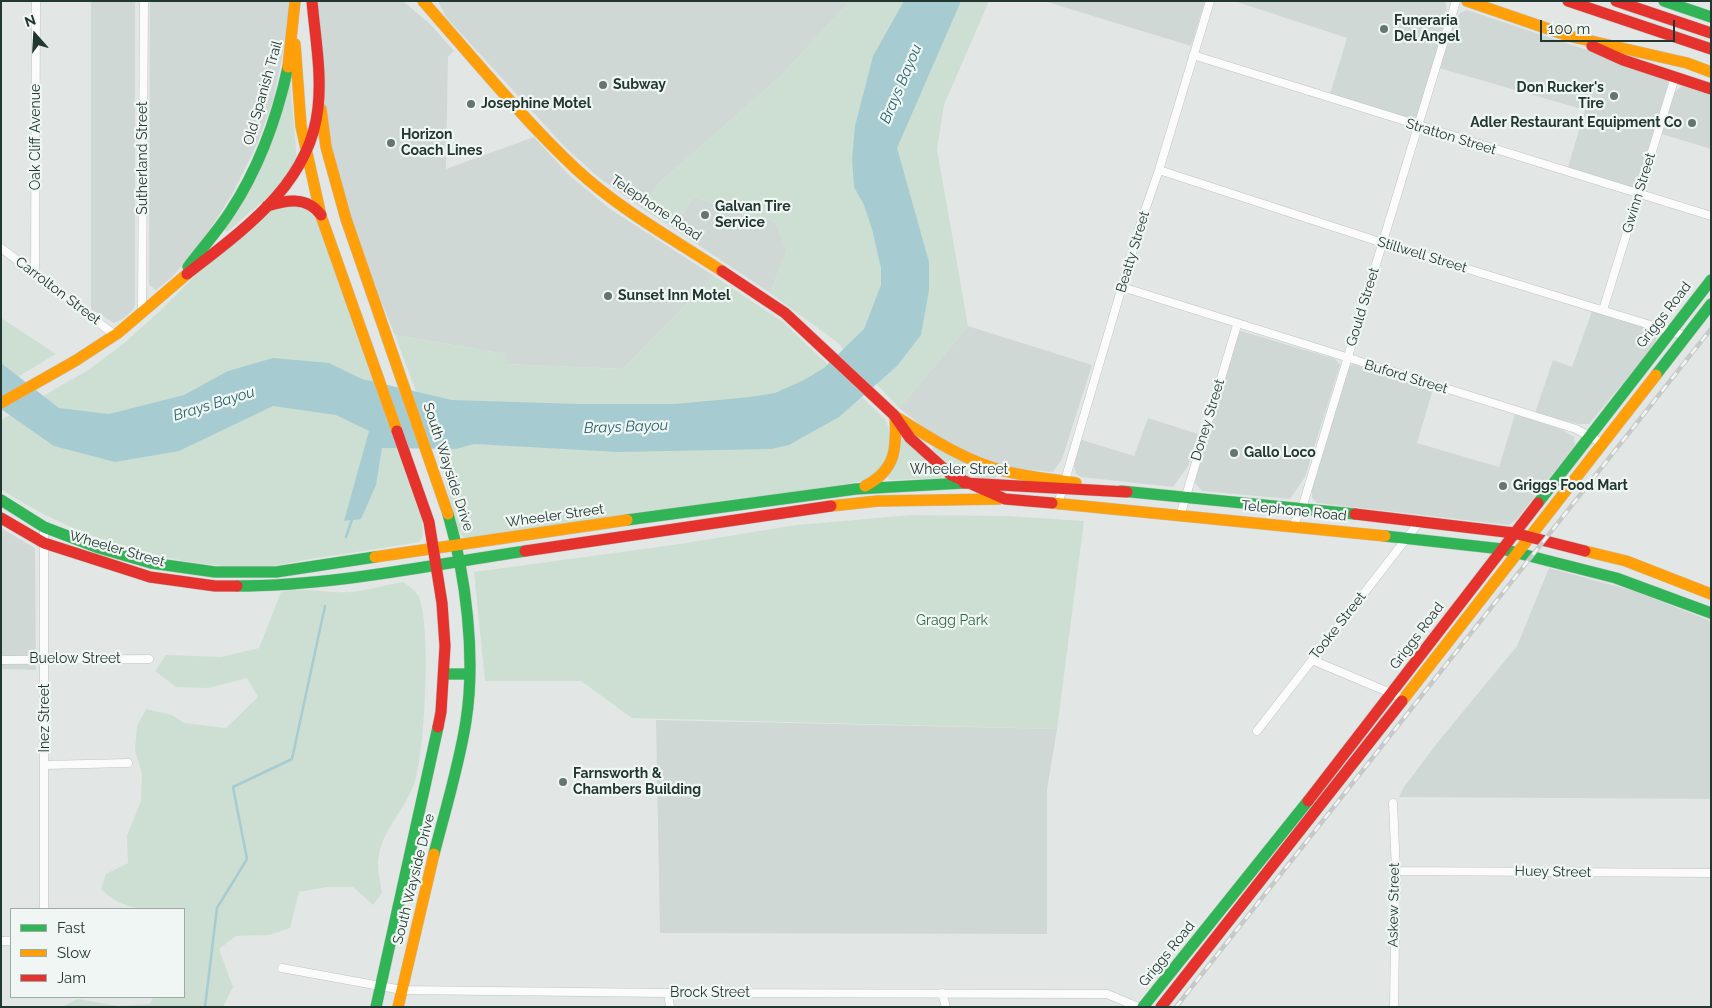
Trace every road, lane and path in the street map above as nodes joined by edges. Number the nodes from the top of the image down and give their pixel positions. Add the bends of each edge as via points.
1 (36, 1) edge
2 (144, 1) edge
3 (296, 1) edge
4 (312, 1) edge
5 (423, 1) edge
6 (1210, 1) edge
7 (1456, 1) edge
8 (1467, 1) edge
9 (1568, 1) edge
10 (1616, 1) edge
11 (1664, 1) edge
12 (1711, 17) edge
13 (1711, 33) edge
14 (1569, 36) junction
15 (295, 38) junction
16 (1711, 49) edge
17 (1193, 55) junction
18 (1711, 72) edge
19 (1675, 77) junction
20 (1711, 89) edge
21 (320, 102) junction
22 (1418, 126) junction
23 (307, 151) junction
24 (1159, 170) junction
25 (1639, 194) junction
26 (267, 206) junction
27 (321, 216) junction
28 (1711, 216) edge
29 (1383, 243) junction
30 (1, 248) edge
31 (36, 273) junction
32 (1711, 280) edge
33 (177, 281) junction
34 (1122, 287) junction
35 (1711, 304) edge
36 (1603, 310) junction
37 (142, 314) junction
38 (1237, 324) junction
39 (1670, 331) junction
40 (115, 334) junction
41 (1686, 336) junction
42 (1348, 359) junction
43 (1, 403) edge
44 (894, 416) junction
45 (1588, 436) junction
46 (1602, 443) junction
47 (965, 483) junction
48 (1063, 484) junction
49 (856, 489) junction
50 (1184, 496) junction
51 (1005, 499) junction
52 (1, 500) edge
53 (1058, 504) junction
54 (1302, 508) junction
55 (1180, 516) junction
56 (1, 518) edge
57 (1420, 522) junction
58 (44, 526) junction
59 (1293, 526) junction
60 (1514, 533) junction
61 (1530, 536) junction
62 (1407, 538) junction
63 (44, 543) junction
64 (457, 545) junction
65 (434, 548) junction
66 (1502, 549) junction
67 (1518, 552) junction
68 (460, 561) junction
69 (152, 563) junction
70 (437, 564) junction
71 (276, 572) junction
72 (150, 577) junction
73 (277, 586) junction
74 (1711, 594) edge
75 (1711, 613) edge
76 (45, 659) junction
77 (149, 659) dead end
78 (1, 660) edge
79 (1312, 660) junction
80 (445, 674) junction
81 (470, 674) junction
82 (1393, 693) junction
83 (1405, 699) junction
84 (1257, 731) dead end
85 (128, 763) dead end
86 (46, 765) junction
87 (1393, 803) dead end
88 (1396, 871) junction
89 (1711, 873) edge
90 (44, 908) edge
91 (282, 968) dead end
92 (381, 986) junction
93 (402, 990) junction
94 (668, 993) junction
95 (942, 993) junction
96 (376, 1007) edge
97 (398, 1007) edge
98 (670, 1007) edge
99 (946, 1007) edge
100 (1138, 1007) edge
101 (1143, 1007) edge
102 (1161, 1007) edge
103 (1394, 1007) edge

1 - 31 street, Oak Cliff Avenue
2 - 37 street, Sutherland Street
3 - 15 main road, South Wayside Drive
4 - 21 main road, South Wayside Drive
5 - 44 main road, Telephone Road via 536,129 577,170 608,195 785,313
6 - 17 street, Beatty Street
7 - 22 street, Gould Street
8 - 14 main road
9 - 16 main road
10 - 13 main road
11 - 12 main road
14 - 18 main road
14 - 19 main road via 1623,60
15 - 23 main road, South Wayside Drive via 297,89
15 - 33 main road, Old Spanish Trail via 273,125 261,155 218,230
17 - 22 street, Stratton Street
17 - 24 street, Beatty Street
19 - 20 main road
19 - 25 street, Gwinn Street
21 - 23 main road, Old Spanish Trail
21 - 64 main road, South Wayside Drive via 326,147 338,193 442,491
22 - 25 street, Stratton Street
22 - 29 street, Gould Street
23 - 26 main road, Old Spanish Trail via 292,181
23 - 27 main road, South Wayside Drive
24 - 29 street, Stillwell Street
24 - 34 street, Beatty Street
25 - 28 street, Stratton Street
25 - 36 street, Gwinn Street
26 - 27 main road via 294,199 307,202
26 - 33 main road, Old Spanish Trail
27 - 65 main road, South Wayside Drive via 419,492
29 - 36 street, Stillwell Street
29 - 42 street, Gould Street
30 - 31 street, Carrolton Street
31 - 40 street, Carrolton Street
32 - 39 main road, Griggs Road
33 - 37 main road, Old Spanish Trail
34 - 38 street, Buford Street
34 - 48 street, Beatty Street
35 - 41 main road, Griggs Road
36 - 39 street, Stillwell Street
37 - 40 main road, Old Spanish Trail
38 - 42 street, Buford Street
38 - 50 street, Doney Street
39 - 41 street, Stillwell Street
39 - 45 main road, Griggs Road
40 - 43 main road, Old Spanish Trail
41 - 46 main road, Griggs Road
42 - 45 street, Buford Street via 1576,429
42 - 54 street, Gould Street
44 - 47 main road, Telephone Road via 930,457
44 - 48 main road, Telephone Road via 942,447 992,468
44 - 49 main road via 895,452 887,470 876,481
45 - 46 street, Buford Street
45 - 60 main road, Griggs Road
46 - 61 main road, Griggs Road
47 - 48 main road, Wheeler Street
47 - 49 main road, Wheeler Street
47 - 51 main road, Telephone Road
48 - 50 main road, Telephone Road
48 - 53 street, Beatty Street
49 - 64 main road, Wheeler Street
50 - 54 main road, Telephone Road
50 - 55 street, Doney Street
51 - 53 main road, Telephone Road
51 - 68 main road, Wheeler Street via 878,501 815,508
52 - 58 main road, Wheeler Street
53 - 55 main road, Telephone Road
54 - 57 main road, Telephone Road
54 - 59 street, Gould Street
55 - 59 main road, Telephone Road
56 - 63 main road, Wheeler Street
57 - 60 main road, Telephone Road
57 - 62 street, Tooke Street
58 - 63 street, Inez Street
58 - 69 main road, Wheeler Street via 98,548
59 - 62 main road, Telephone Road
60 - 61 main road, Telephone Road
60 - 66 main road, Griggs Road
61 - 67 main road, Griggs Road
61 - 74 main road, Telephone Road via 1626,561
62 - 66 main road, Telephone Road
62 - 79 street, Tooke Street
63 - 72 main road, Wheeler Street
63 - 76 street, Inez Street
64 - 65 main road, Wheeler Street
64 - 68 main road, South Wayside Drive
65 - 70 main road, South Wayside Drive
65 - 71 main road, Wheeler Street
66 - 67 main road, Telephone Road
66 - 82 main road, Griggs Road
67 - 75 main road, Telephone Road via 1616,578
67 - 83 main road, Griggs Road
68 - 70 main road, Wheeler Street
68 - 81 main road, South Wayside Drive
69 - 71 main road, Wheeler Street via 215,572
69 - 72 main road
70 - 73 main road, Wheeler Street
70 - 80 main road, South Wayside Drive
71 - 73 main road
72 - 73 main road, Wheeler Street via 215,586
76 - 77 street, Buelow Street
76 - 78 street, Buelow Street
76 - 86 street, Inez Street
79 - 82 street
79 - 84 street, Tooke Street
80 - 81 main road
80 - 92 main road, South Wayside Drive via 432,760
81 - 93 main road, South Wayside Drive via 466,722
82 - 83 street
82 - 101 main road, Griggs Road
83 - 102 main road, Griggs Road
85 - 86 street
86 - 90 street, Inez Street
87 - 88 street, Askew Street
88 - 89 street, Huey Street
88 - 103 street, Askew Street
91 - 92 street, Brock Street
92 - 93 street, Brock Street
92 - 96 main road, South Wayside Drive
93 - 94 street, Brock Street
93 - 97 main road, South Wayside Drive
94 - 95 street, Brock Street
94 - 98 street
95 - 99 street
95 - 100 street, Brock Street via 1107,994

